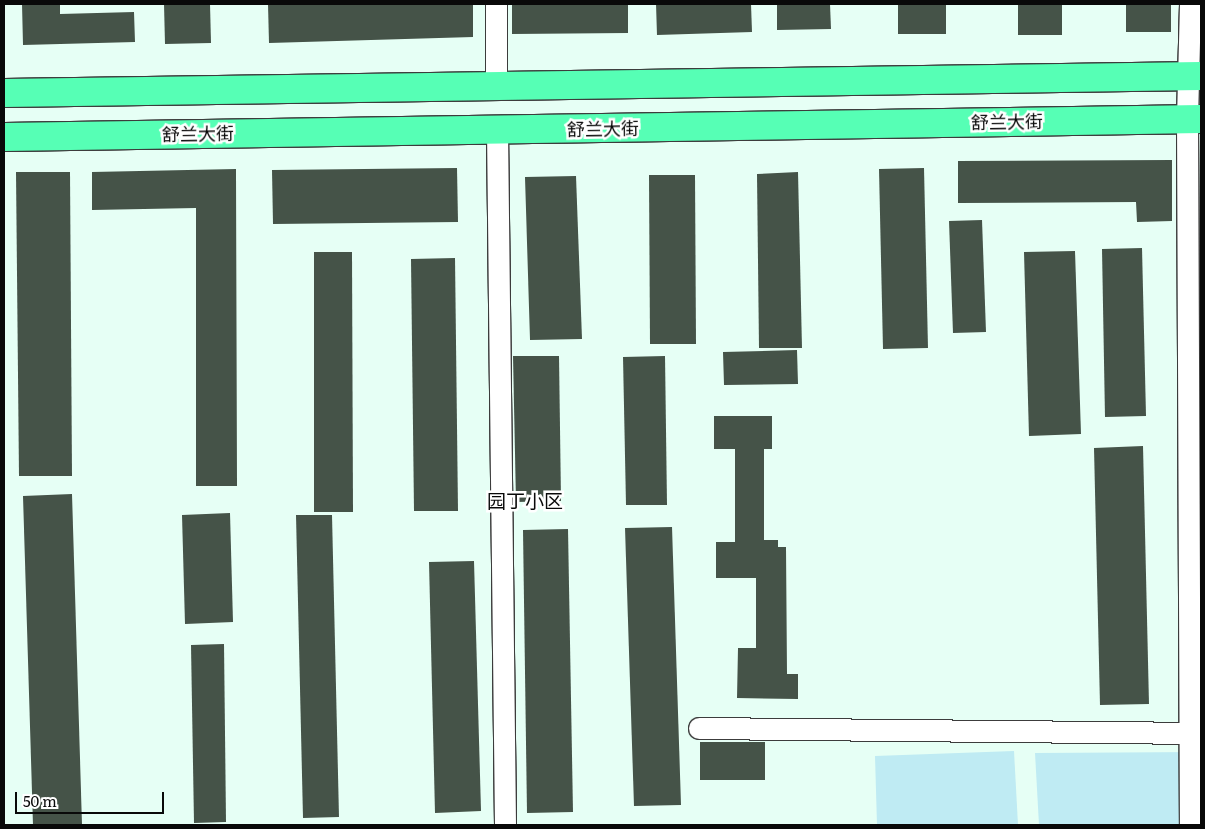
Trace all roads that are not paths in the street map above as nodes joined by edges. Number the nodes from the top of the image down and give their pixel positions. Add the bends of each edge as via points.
1 (496, 4) edge
2 (1190, 4) edge
3 (1194, 76) edge
4 (496, 87) junction
5 (4, 92) edge
6 (1194, 119) edge
7 (497, 130) junction
8 (4, 137) edge
9 (699, 728) dead end
10 (1195, 733) edge
11 (506, 825) edge
12 (1190, 825) edge

1 - 4 street
2 - 3 street
3 - 4 main road
3 - 6 street
4 - 5 main road
6 - 7 main road, 舒兰大街
6 - 10 street
7 - 8 main road, 舒兰大街
7 - 11 street
9 - 10 street
10 - 12 street

